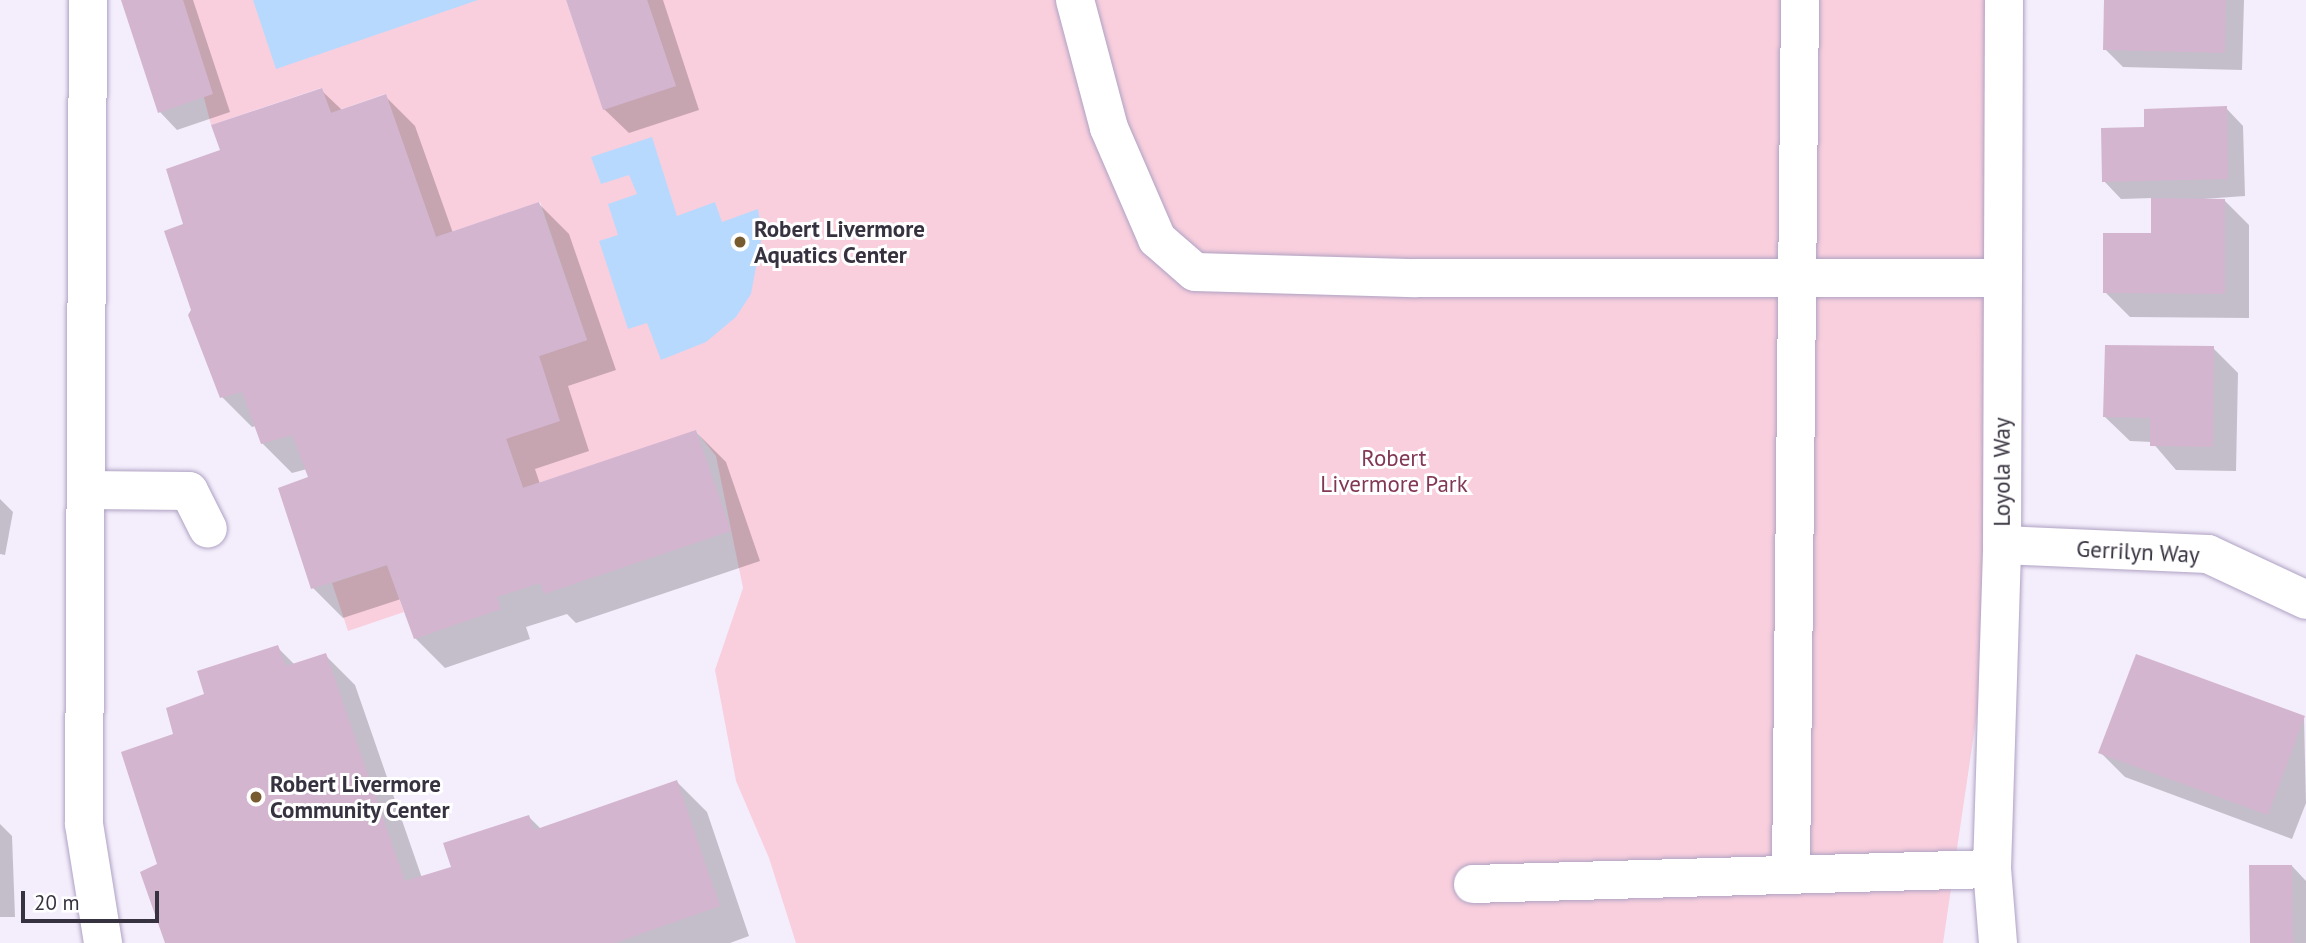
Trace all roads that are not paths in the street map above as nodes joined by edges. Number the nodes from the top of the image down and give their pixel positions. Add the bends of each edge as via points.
1 (88, 0) edge
2 (1075, 0) edge
3 (1800, 0) edge
4 (2004, 0) edge
5 (1800, 278) junction
6 (2003, 278) junction
7 (87, 490) junction
8 (208, 529) dead end
9 (2002, 545) junction
10 (2306, 600) edge
11 (1992, 869) junction
12 (1791, 875) junction
13 (1473, 884) dead end
14 (103, 943) edge
15 (1998, 943) edge

1 - 7 street
2 - 5 street via 1109,128 1157,239 1195,272 1416,278
3 - 5 street
4 - 6 street, Loyola Way
5 - 6 street
5 - 12 street
6 - 9 street, Loyola Way
7 - 8 street via 189,491
7 - 14 street via 84,824
9 - 10 street, Gerrilyn Way via 2208,554
9 - 11 street, Loyola Way
11 - 12 street
11 - 15 street, Loyola Way
12 - 13 street

